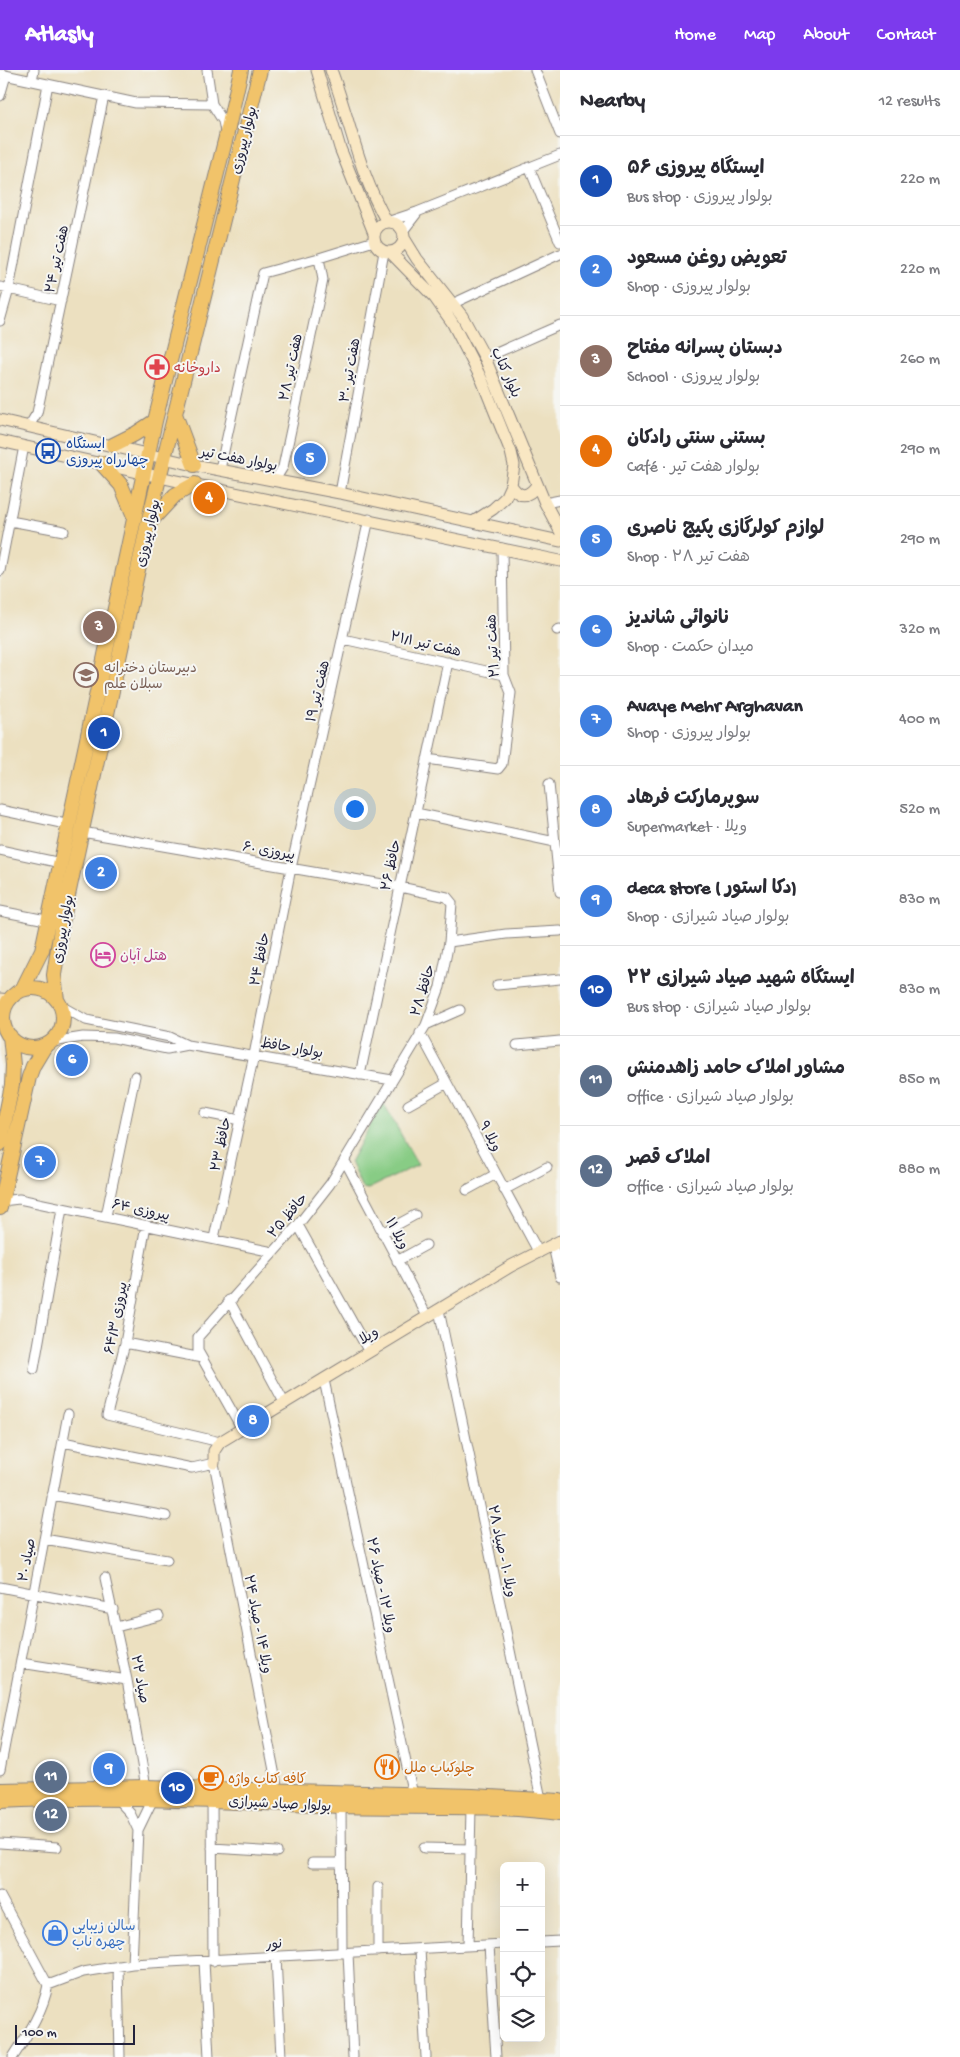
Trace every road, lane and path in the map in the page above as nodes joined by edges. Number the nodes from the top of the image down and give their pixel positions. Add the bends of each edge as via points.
1 (34, 70) edge
2 (207, 70) edge
3 (260, 70) edge
4 (317, 70) edge
5 (534, 70) edge
6 (335, 71) edge
7 (3, 74) edge
8 (240, 76) edge
9 (32, 81) junction
10 (48, 84) junction
11 (256, 87) junction
12 (0, 96) edge
13 (104, 96) junction
14 (212, 104) junction
15 (560, 134) edge
16 (226, 137) junction
17 (560, 155) edge
18 (529, 167) junction
19 (417, 212) junction
20 (387, 222) junction
21 (403, 235) junction
22 (374, 237) junction
23 (560, 242) edge
24 (387, 252) junction
25 (560, 254) edge
26 (318, 258) junction
27 (4, 288) edge
28 (61, 301) junction
29 (452, 304) junction
30 (0, 321) edge
31 (560, 325) edge
32 (485, 358) junction
33 (175, 414) junction
34 (0, 420) edge
35 (155, 421) junction
36 (29, 426) junction
37 (0, 441) edge
38 (113, 445) junction
39 (24, 446) junction
40 (149, 454) junction
41 (165, 457) junction
42 (101, 462) junction
43 (194, 465) junction
44 (220, 469) junction
45 (144, 472) junction
46 (160, 476) junction
47 (275, 480) junction
48 (195, 484) junction
49 (511, 485) junction
50 (537, 485) junction
51 (340, 493) junction
52 (560, 500) edge
53 (545, 503) junction
54 (134, 516) junction
55 (370, 520) junction
56 (10, 521) junction
57 (473, 522) junction
58 (148, 523) junction
59 (64, 531) dead end
60 (560, 531) edge
61 (560, 541) edge
62 (502, 548) junction
63 (1, 560) edge
64 (560, 561) edge
65 (0, 571) edge
66 (342, 638) junction
67 (448, 662) junction
68 (504, 674) junction
69 (428, 759) junction
70 (549, 784) dead end
71 (0, 810) edge
72 (416, 814) junction
73 (68, 828) junction
74 (82, 832) junction
75 (555, 842) junction
76 (0, 850) edge
77 (60, 863) junction
78 (291, 868) junction
79 (400, 887) junction
80 (560, 892) edge
81 (450, 899) joint
82 (0, 911) edge
83 (48, 923) junction
84 (560, 931) edge
85 (449, 942) junction
86 (560, 979) edge
87 (497, 985) dead end
88 (22, 990) junction
89 (5, 999) edge
90 (59, 1003) junction
91 (460, 1010) dead end
92 (2, 1021) edge
93 (426, 1025) junction
94 (420, 1033) junction
95 (10, 1036) junction
96 (560, 1041) edge
97 (48, 1044) junction
98 (187, 1044) junction
99 (517, 1045) dead end
100 (254, 1055) junction
101 (360, 1075) junction
102 (136, 1076) dead end
103 (392, 1080) junction
104 (447, 1083) junction
105 (408, 1104) dead end
106 (205, 1113) dead end
107 (240, 1120) junction
108 (2, 1124) edge
109 (0, 1144) edge
110 (345, 1161) junction
111 (547, 1167) dead end
112 (496, 1174) junction
113 (467, 1190) dead end
114 (504, 1190) junction
115 (1, 1205) edge
116 (62, 1209) junction
117 (416, 1215) dead end
118 (106, 1216) junction
119 (146, 1225) junction
120 (298, 1225) junction
121 (382, 1233) junction
122 (214, 1238) junction
123 (426, 1245) dead end
124 (558, 1245) edge
125 (273, 1252) junction
126 (539, 1253) junction
127 (397, 1261) junction
128 (560, 1277) edge
129 (230, 1300) junction
130 (438, 1310) junction
131 (427, 1316) junction
132 (125, 1343) junction
133 (369, 1352) junction
134 (202, 1358) junction
135 (34, 1369) dead end
136 (324, 1380) junction
137 (285, 1404) junction
138 (68, 1414) dead end
139 (242, 1429) junction
140 (63, 1442) junction
141 (220, 1442) junction
142 (214, 1463) junction
143 (52, 1496) junction
144 (166, 1516) dead end
145 (44, 1539) junction
146 (167, 1560) dead end
147 (105, 1578) dead end
148 (0, 1587) edge
149 (34, 1594) junction
150 (113, 1609) junction
151 (160, 1616) dead end
152 (116, 1627) junction
153 (21, 1662) junction
154 (127, 1680) junction
155 (0, 1770) edge
156 (0, 1790) edge
157 (278, 1791) junction
158 (150, 1793) junction
159 (413, 1795) junction
160 (117, 1799) junction
161 (541, 1799) junction
162 (212, 1800) junction
163 (0, 1801) edge
164 (428, 1801) junction
165 (560, 1801) edge
166 (341, 1806) junction
167 (471, 1807) junction
168 (560, 1813) edge
169 (138, 1830) junction
170 (0, 1843) edge
171 (57, 1847) dead end
172 (212, 1848) junction
173 (424, 1848) dead end
174 (470, 1849) junction
175 (276, 1852) dead end
176 (312, 1863) dead end
177 (341, 1863) junction
178 (378, 1887) dead end
179 (0, 1896) edge
180 (560, 1941) edge
181 (545, 1942) edge
182 (500, 1944) edge
183 (489, 1945) junction
184 (468, 1946) junction
185 (420, 1949) junction
186 (378, 1951) junction
187 (345, 1953) junction
188 (276, 1957) junction
189 (208, 1961) junction
190 (132, 1964) junction
191 (118, 1966) junction
192 (48, 1985) junction
193 (13, 2057) edge
194 (120, 2057) edge
195 (209, 2057) edge
196 (281, 2057) edge
197 (353, 2057) edge
198 (426, 2057) edge
199 (496, 2057) edge

1 - 9 street
2 - 14 street
3 - 11 main road, بولوار پیروزی
4 - 22 street via 340,148
5 - 15 street
6 - 20 street via 353,143 372,196
7 - 9 street
7 - 12 street
8 - 11 main road
8 - 16 main road, بولوار پیروزی
9 - 10 street
10 - 13 street
10 - 27 street
11 - 33 main road, بولوار پیروزی
13 - 14 street via 136,103
13 - 28 street, هفت تیر ۲۴
14 - 16 street via 223,120
16 - 35 main road, بولوار پیروزی
17 - 18 street
18 - 19 street
18 - 23 street
19 - 20 street
19 - 21 street
20 - 21 street via 398,225
20 - 22 street via 376,227
21 - 24 street via 402,245
21 - 29 street, بلوار کتاب
22 - 24 street via 379,249
22 - 26 street
24 - 49 street, بلوار کتاب via 435,298 482,380 511,452 514,465
24 - 51 street, هفت تیر ۳۰
25 - 29 street
26 - 44 street via 263,273
26 - 47 street, هفت تیر ۲۸ via 323,280 283,467
27 - 28 street
27 - 30 street
28 - 36 street, هفت تیر ۲۴ via 37,413
29 - 32 street, بلوار کتاب
31 - 32 street
32 - 50 street, بلوار کتاب
33 - 41 main road, بولوار پیروزی
33 - 43 main road
34 - 36 street, بولوار هفت تیر
35 - 38 main road
35 - 40 main road, بولوار پیروزی
36 - 38 street, بولوار هفت تیر
37 - 39 street
38 - 40 street, بولوار هفت تیر
39 - 42 street
39 - 56 street
40 - 41 street, بولوار هفت تیر
40 - 45 main road, بولوار پیروزی
41 - 43 street, بولوار هفت تیر
41 - 46 main road, بولوار پیروزی
42 - 45 street
42 - 54 main road via 121,485
43 - 44 street, بولوار هفت تیر
44 - 47 street, بولوار هفت تیر
45 - 46 street
45 - 54 main road, بولوار پیروزی
46 - 48 street
46 - 58 main road, بولوار پیروزی
47 - 51 street, بولوار هفت تیر
48 - 55 street
48 - 58 main road via 175,495
49 - 50 street via 524,495
49 - 57 street, بلوار کتاب via 505,498
50 - 53 street, بلوار کتاب
51 - 57 street, بولوار هفت تیر
52 - 53 street
53 - 60 street, بلوار کتاب
54 - 73 main road, بولوار پیروزی
55 - 62 street
55 - 66 street, هفت تیر ۱۹
56 - 59 street
56 - 63 street
57 - 61 street, بولوار هفت تیر
58 - 74 main road, بولوار پیروزی
62 - 64 street
62 - 68 street, هفت تیر ۲۱
63 - 65 street
66 - 67 street, هفت تیر ۲۱/۱
66 - 78 street, هفت تیر ۱۹
67 - 68 street, هفت تیر ۲۱/۱
67 - 69 street, حافظ ۲۶
68 - 69 street, هفت تیر ۲۱ via 511,693 502,764 498,769
69 - 72 street, حافظ ۲۶
70 - 75 street
71 - 73 street
72 - 75 street
72 - 79 street, حافظ ۲۶
73 - 77 main road, بولوار پیروزی
74 - 78 street, پیروزی ۶۰
74 - 90 main road, بولوار پیروزی via 54,975
75 - 80 street
76 - 77 street
77 - 83 main road, بولوار پیروزی
78 - 79 street, پیروزی ۶۰
78 - 100 street, حافظ ۲۴
79 - 81 street, پیروزی ۶۰
79 - 101 street, حافظ ۲۶
81 - 85 street, حافظ ۲۸
82 - 83 street
83 - 88 main road, بولوار پیروزی via 42,950
84 - 85 street
85 - 93 street, حافظ ۲۸ via 440,987
86 - 87 street
88 - 89 main road
88 - 90 main road via 45,990
89 - 92 main road
90 - 97 main road via 63,1014 61,1030
90 - 98 street via 86,1020 170,1037
91 - 93 street
92 - 95 main road
93 - 94 street, حافظ ۲۸
94 - 103 street, حافظ ۲۸
94 - 104 street, ویلا ۹
95 - 97 main road via 15,1042 30,1048
95 - 108 main road via 12,1085
96 - 99 street
97 - 98 street via 83,1037 114,1038 167,1049
97 - 115 main road via 33,1066
98 - 100 street, بولوار حافظ
100 - 101 street, بولوار حافظ
100 - 107 street, حافظ ۲۳
101 - 103 street, بولوار حافظ
102 - 118 street
103 - 110 street, حافظ ۲۵
104 - 105 street
104 - 112 street, ویلا ۹
106 - 107 street
107 - 122 street, حافظ ۲۳
108 - 109 main road
110 - 120 street, حافظ ۲۵
110 - 121 street, ویلا ۱۱
111 - 114 street
112 - 113 street
112 - 114 street, ویلا ۹
114 - 126 street, ویلا ۹
115 - 116 street, پیروزی ۶۴ via 19,1199
116 - 118 street, پیروزی ۶۴
116 - 135 street
117 - 121 street
118 - 119 street, پیروزی ۶۴
119 - 122 street, پیروزی ۶۴
119 - 132 street, پیروزی ۶۴/۳
120 - 125 street, حافظ ۲۵
120 - 133 street
121 - 127 street, ویلا ۱۱
122 - 125 street, پیروزی ۶۴
123 - 127 street
124 - 126 street, ویلا
124 - 128 street
125 - 129 street, حافظ ۲۵
126 - 130 street, ویلا
127 - 131 street, ویلا ۱۱
129 - 134 street, حافظ ۲۵ via 198,1337 198,1351
129 - 137 street
130 - 131 street, ویلا
130 - 161 street, ویلا ۱۰ - صیاد ۲۸
131 - 133 street, ویلا
132 - 134 street
132 - 141 street, پیروزی ۶۴/۳ via 107,1415
133 - 136 street, ویلا
134 - 139 street
136 - 137 street, ویلا
136 - 159 street, ویلا ۱۲ - صیاد ۲۶
137 - 139 street, ویلا
138 - 140 street, صیاد ۲۰
139 - 141 street, ویلا
140 - 142 street via 192,1468
140 - 143 street, صیاد ۲۰
141 - 142 street via 214,1451
142 - 157 street, ویلا ۱۴ - صیاد ۲۴
143 - 144 street
143 - 145 street, صیاد ۲۰
145 - 146 street
145 - 149 street, صیاد ۲۰
147 - 150 street, صیاد ۲۲
148 - 149 street
149 - 150 street
149 - 153 street, صیاد ۲۰
150 - 152 street, صیاد ۲۲
151 - 152 street
152 - 154 street, صیاد ۲۲
153 - 154 street
153 - 155 street, صیاد ۲۰
154 - 158 street, صیاد ۲۲
156 - 158 main road, بولوار صیاد شیرازی
157 - 158 main road, بولوار صیاد شیرازی
157 - 159 main road, بولوار صیاد شیرازی
158 - 160 main road, بولوار صیاد شیرازی
158 - 162 main road, بولوار صیاد شیرازی
158 - 169 street
159 - 164 main road, بولوار صیاد شیرازی
160 - 163 main road, بولوار صیاد شیرازی
160 - 169 street via 130,1813
161 - 164 main road, بولوار صیاد شیرازی
161 - 165 main road, بولوار صیاد شیرازی
162 - 166 main road, بولوار صیاد شیرازی
162 - 172 street
164 - 166 main road, بولوار صیاد شیرازی
164 - 167 main road, بولوار صیاد شیرازی
166 - 177 street
167 - 168 main road, بولوار صیاد شیرازی
167 - 174 street
169 - 190 street
170 - 171 street
172 - 175 street
172 - 189 street
173 - 174 street
174 - 184 street
176 - 177 street
177 - 187 street
178 - 186 street
179 - 192 street
180 - 181 street
182 - 183 street, نور
183 - 184 street, نور
183 - 199 street
184 - 185 street, نور
185 - 186 street, نور
185 - 198 street
186 - 187 street, نور
187 - 188 street, نور
187 - 197 street
188 - 189 street, نور
188 - 196 street
189 - 190 street, نور
189 - 195 street
190 - 191 street, نور
191 - 192 street, نور via 83,1972
191 - 194 street
192 - 193 street via 38,2018

